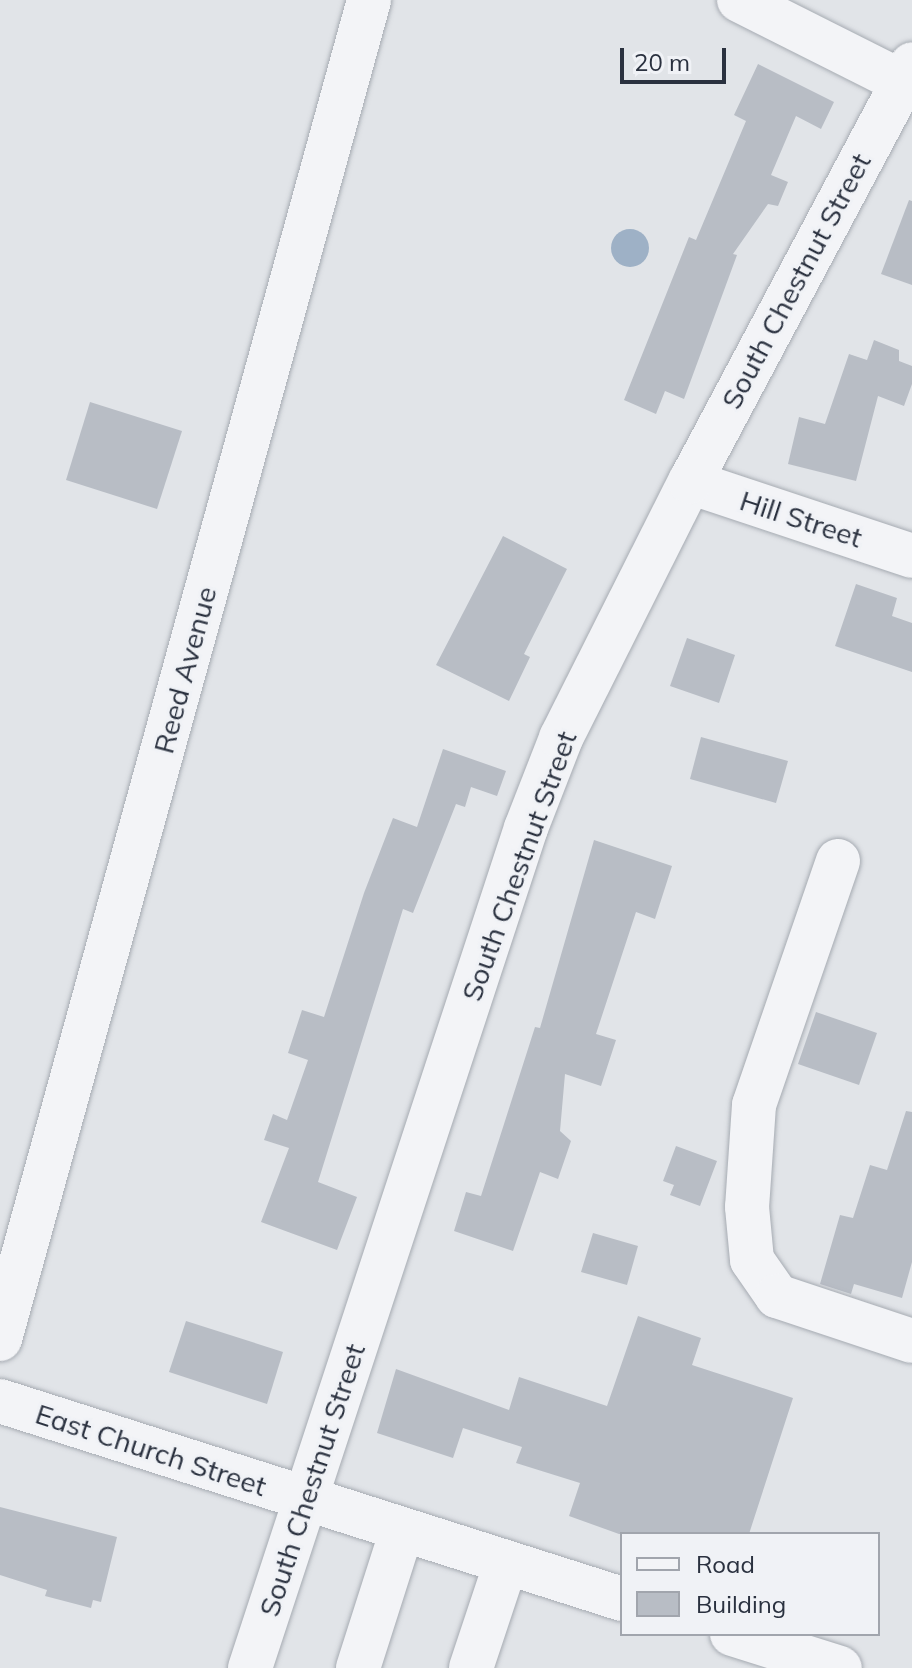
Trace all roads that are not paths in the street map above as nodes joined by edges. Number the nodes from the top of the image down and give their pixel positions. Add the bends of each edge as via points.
1 (369, 0) edge
2 (739, 0) edge
3 (907, 73) edge
4 (690, 482) junction
5 (912, 556) edge
6 (838, 861) dead end
7 (0, 1339) edge
8 (912, 1341) edge
9 (0, 1401) edge
10 (306, 1500) junction
11 (402, 1530) junction
12 (506, 1563) junction
13 (620, 1598) edge
14 (738, 1636) edge
15 (250, 1668) edge
16 (358, 1668) edge
17 (471, 1668) edge
18 (840, 1668) edge

1 - 7 street, Reed Avenue
2 - 3 street
3 - 4 street, South Chestnut Street
4 - 5 street, Hill Street
4 - 10 street, South Chestnut Street via 561,738 526,828
6 - 8 street via 754,1105 747,1207 752,1260 777,1296
9 - 10 street, East Church Street
10 - 11 street, East Church Street
10 - 15 street, South Chestnut Street
11 - 12 street, East Church Street
11 - 16 street
12 - 13 street, East Church Street
12 - 17 street
14 - 18 street

